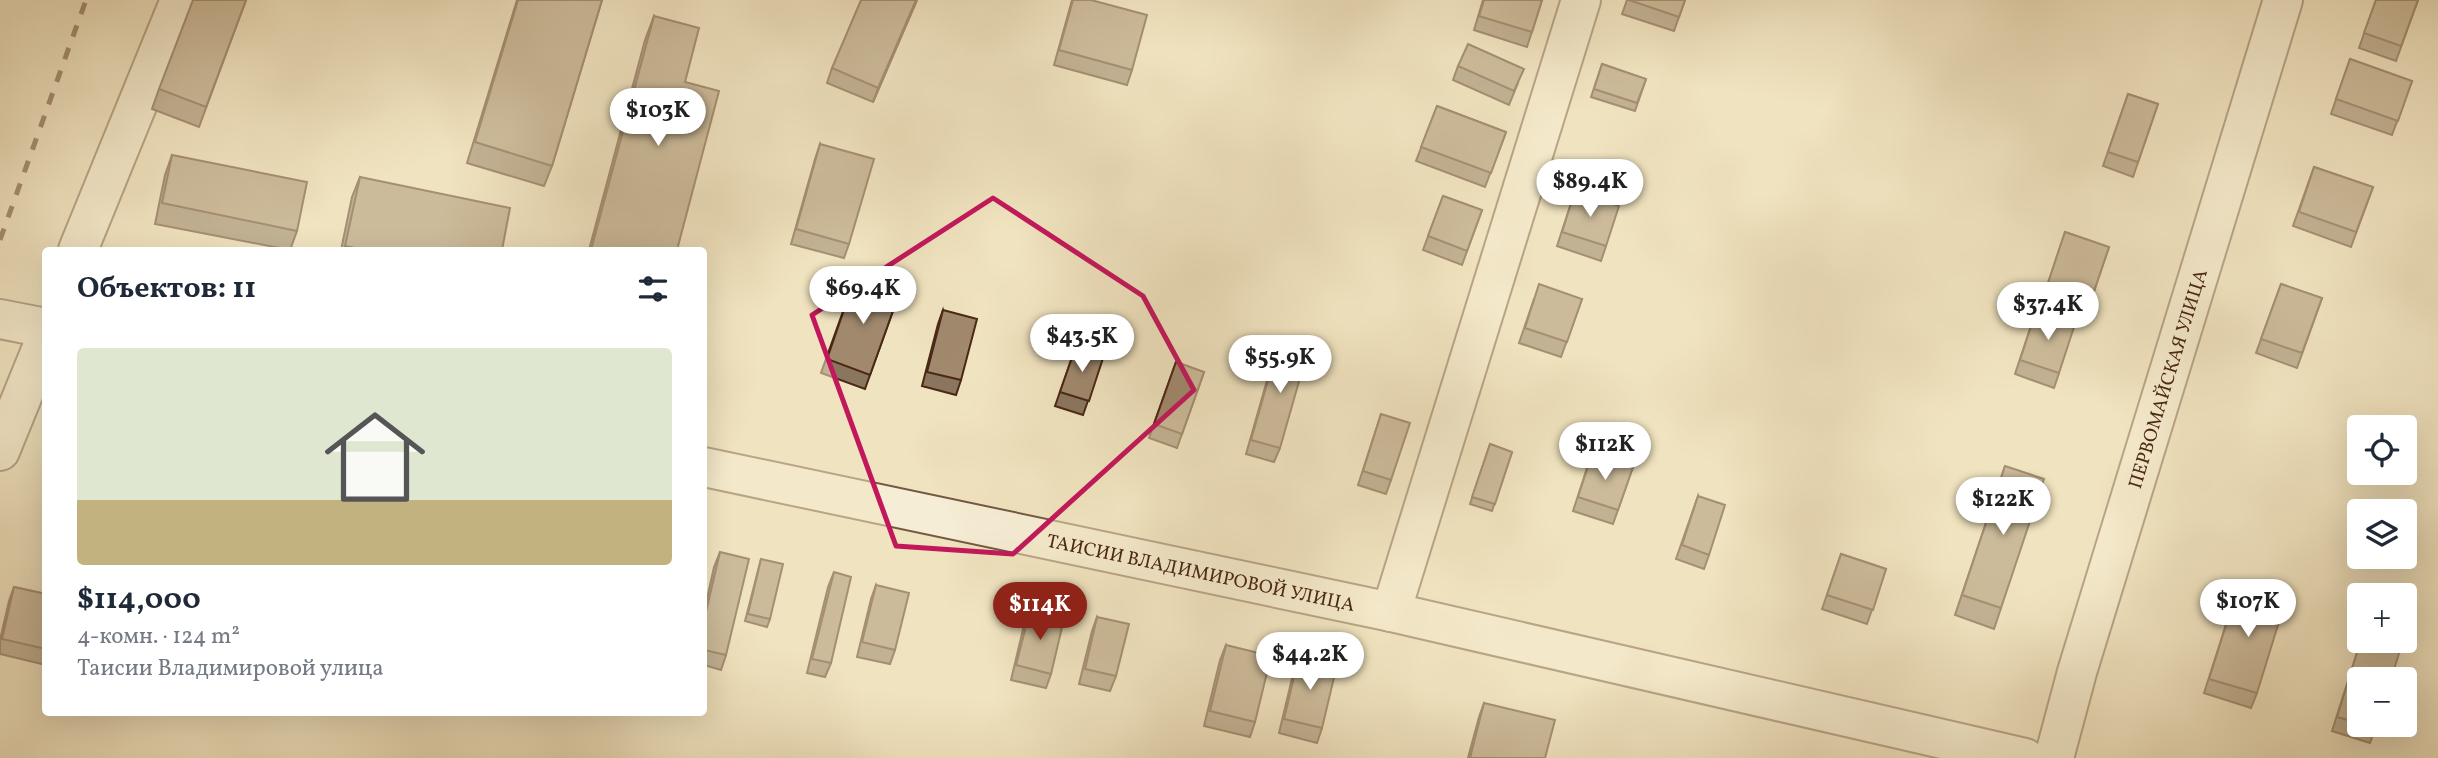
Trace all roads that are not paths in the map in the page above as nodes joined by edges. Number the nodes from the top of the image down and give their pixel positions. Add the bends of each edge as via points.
1 (180, 0) edge
2 (1581, 0) edge
3 (2283, 0) edge
4 (83, 238) edge
5 (0, 319) edge
6 (42, 327) edge
7 (42, 348) edge
8 (0, 450) edge
9 (707, 468) edge
10 (1391, 612) junction
11 (2025, 758) edge
12 (2054, 758) edge

1 - 4 street
2 - 10 street
3 - 12 street, ПЕРВОМАЙСКАЯ УЛИЦА
5 - 6 street
7 - 8 street
9 - 10 street, ТАИСИИ ВЛАДИМИРОВОЙ УЛИЦА
10 - 11 street, ТАИСИИ ВЛАДИМИРОВОЙ УЛИЦА

